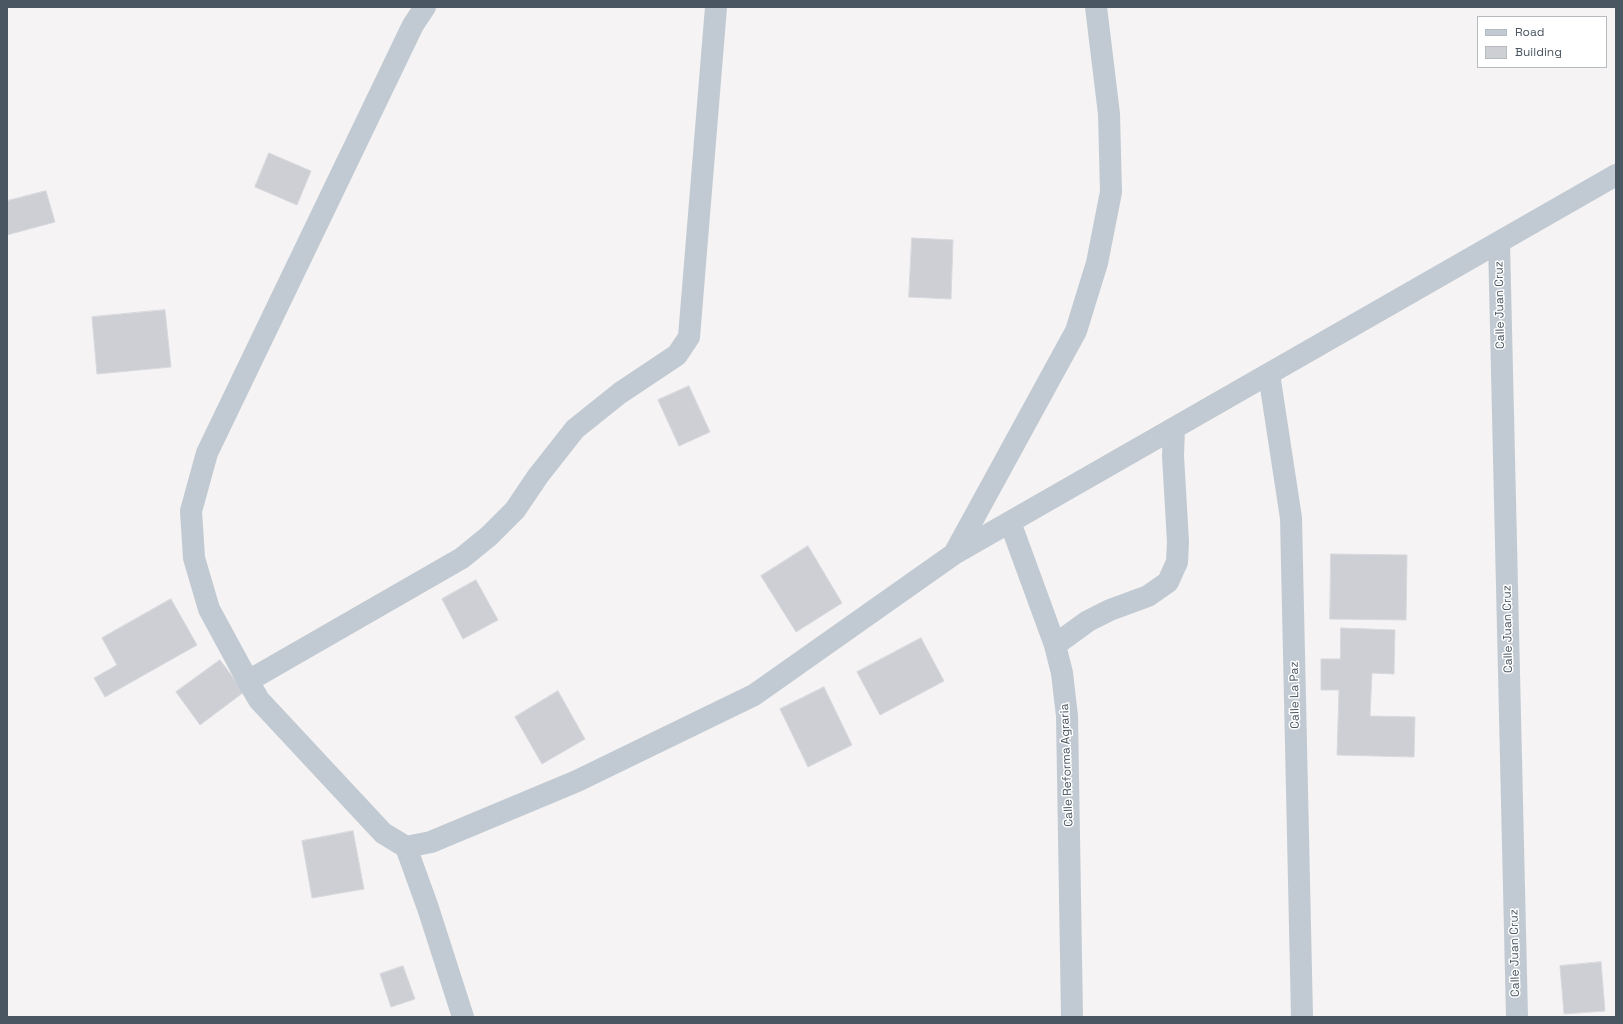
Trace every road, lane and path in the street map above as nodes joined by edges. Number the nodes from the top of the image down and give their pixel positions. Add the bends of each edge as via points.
1 (425, 7) edge
2 (716, 7) edge
3 (1096, 7) edge
4 (409, 16) edge
5 (1616, 175) edge
6 (1499, 242) junction
7 (1269, 374) junction
8 (1174, 428) junction
9 (1010, 522) junction
10 (954, 554) junction
11 (1055, 645) junction
12 (248, 682) junction
13 (406, 847) junction
14 (463, 1017) edge
15 (1072, 1017) edge
16 (1302, 1017) edge
17 (1517, 1017) edge

1 - 4 street
2 - 12 street via 689,338 676,355 620,393 575,429 515,510 462,558
3 - 10 street via 1109,114 1110,192 1097,263 1076,332
4 - 12 street via 207,452 191,511 194,558 209,609
5 - 6 street
6 - 7 street
6 - 17 street, Calle Juan Cruz
7 - 8 street
7 - 16 street, Calle La Paz via 1291,518
8 - 9 street
8 - 11 street via 1172,456 1178,542 1177,562 1168,582 1148,596 1088,621
9 - 10 street
9 - 11 street, Calle Reforma Agraria
10 - 13 street via 754,695 577,781 431,842
11 - 15 street, Calle Reforma Agraria via 1062,673 1067,716
12 - 13 street via 259,700 383,833
13 - 14 street

